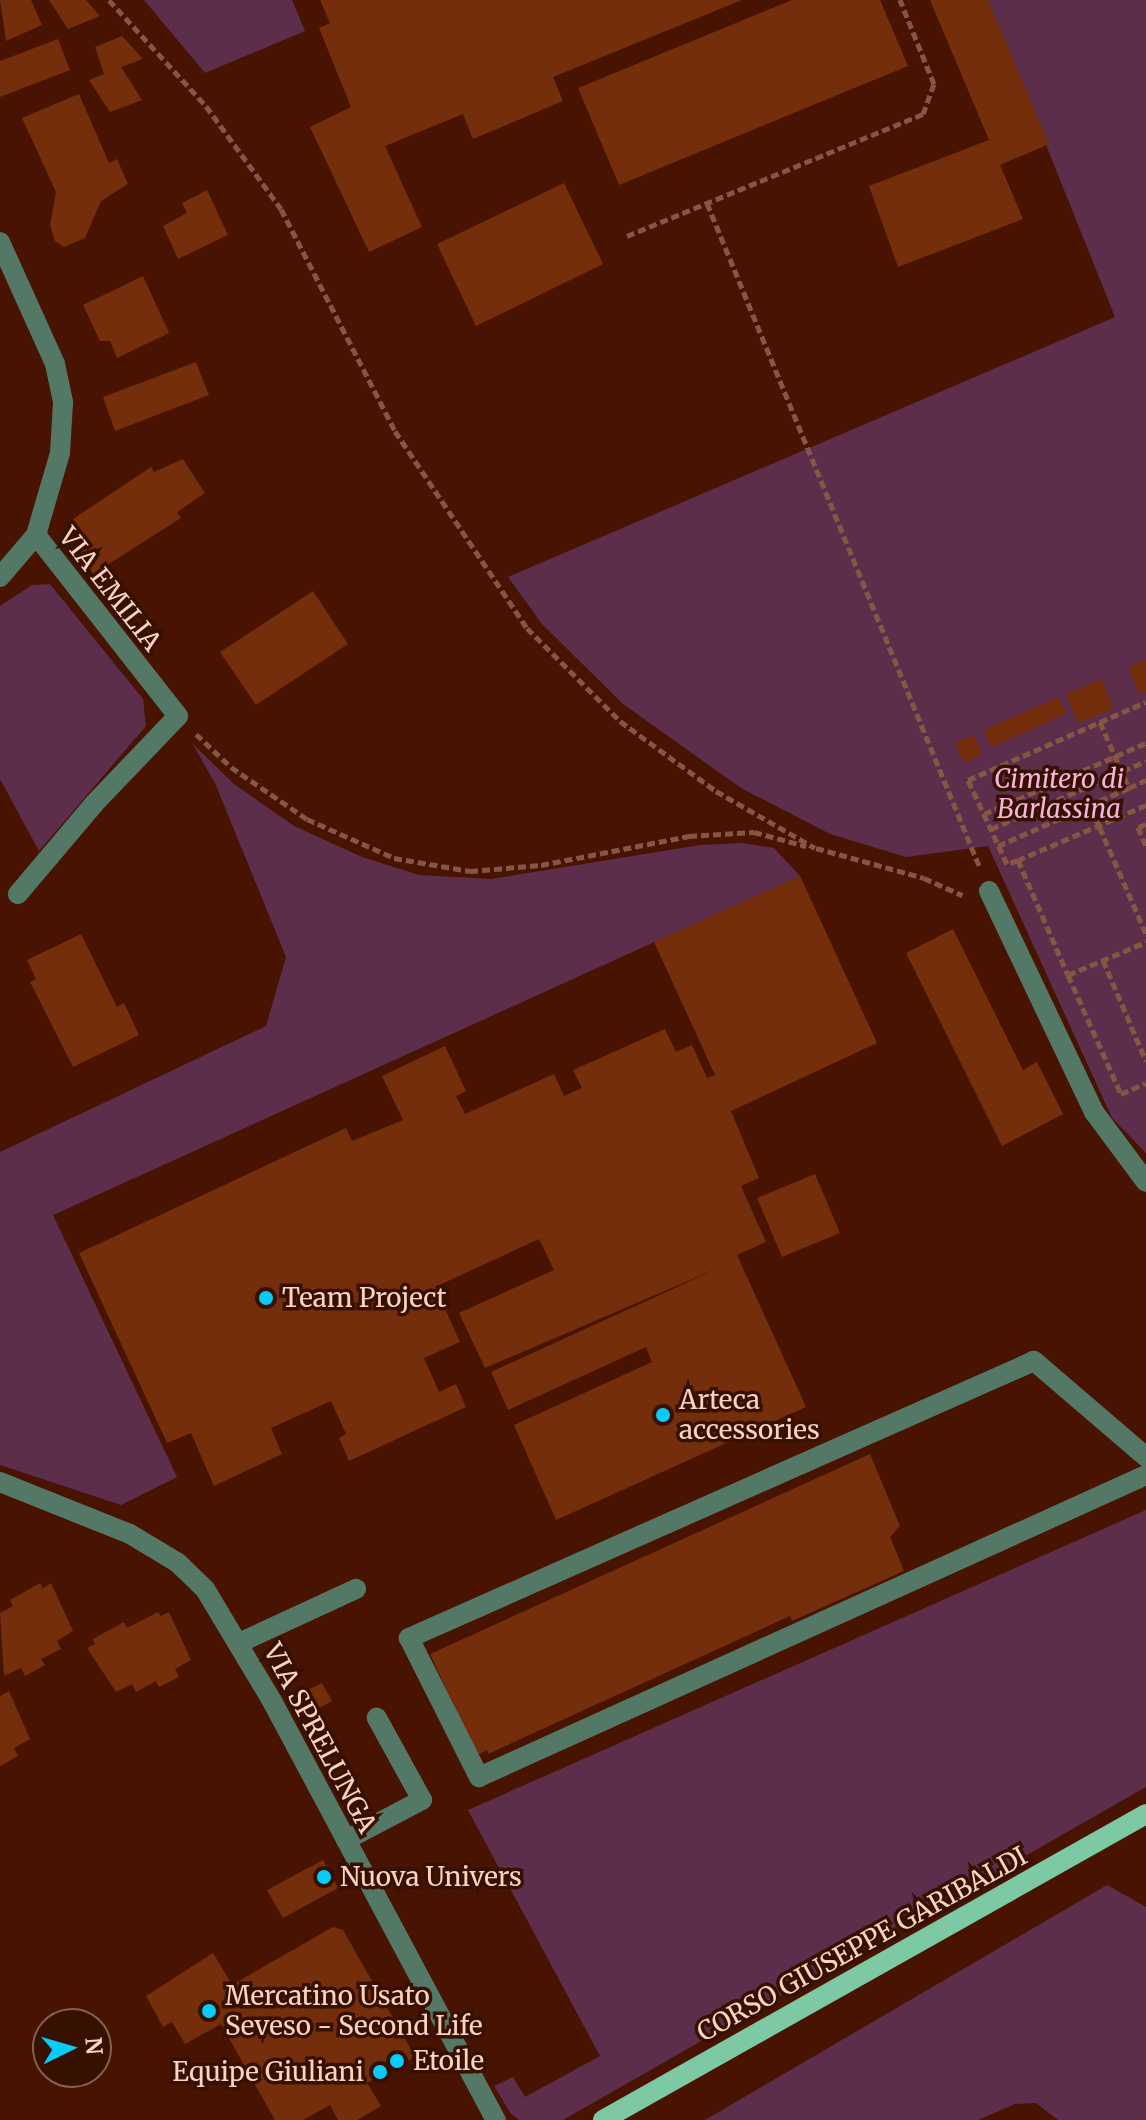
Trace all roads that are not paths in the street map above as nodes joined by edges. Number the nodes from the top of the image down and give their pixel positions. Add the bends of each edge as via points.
1 (0, 242) edge
2 (36, 535) junction
3 (0, 577) edge
4 (989, 891) road end
5 (18, 894) dead end
6 (1146, 1182) edge
7 (1146, 1457) edge
8 (1146, 1475) edge
9 (0, 1482) edge
10 (356, 1589) dead end
11 (239, 1643) junction
12 (377, 1718) dead end
13 (1146, 1814) edge
14 (346, 1840) junction
15 (496, 2120) edge
16 (603, 2120) edge

1 - 2 street via 55,364 63,403 60,453
2 - 3 street, VIA EMILIA
2 - 5 street, VIA EMILIA via 178,716
4 - 6 street via 1094,1112
7 - 8 street via 1034,1361 409,1638 479,1777
9 - 11 street, VIA SPRELUNGA via 72,1507 178,1563 205,1589
10 - 11 street
11 - 14 street, VIA SPRELUNGA
12 - 14 street via 422,1800
13 - 16 main road, CORSO GIUSEPPE GARIBALDI
14 - 15 street, VIA SPRELUNGA

